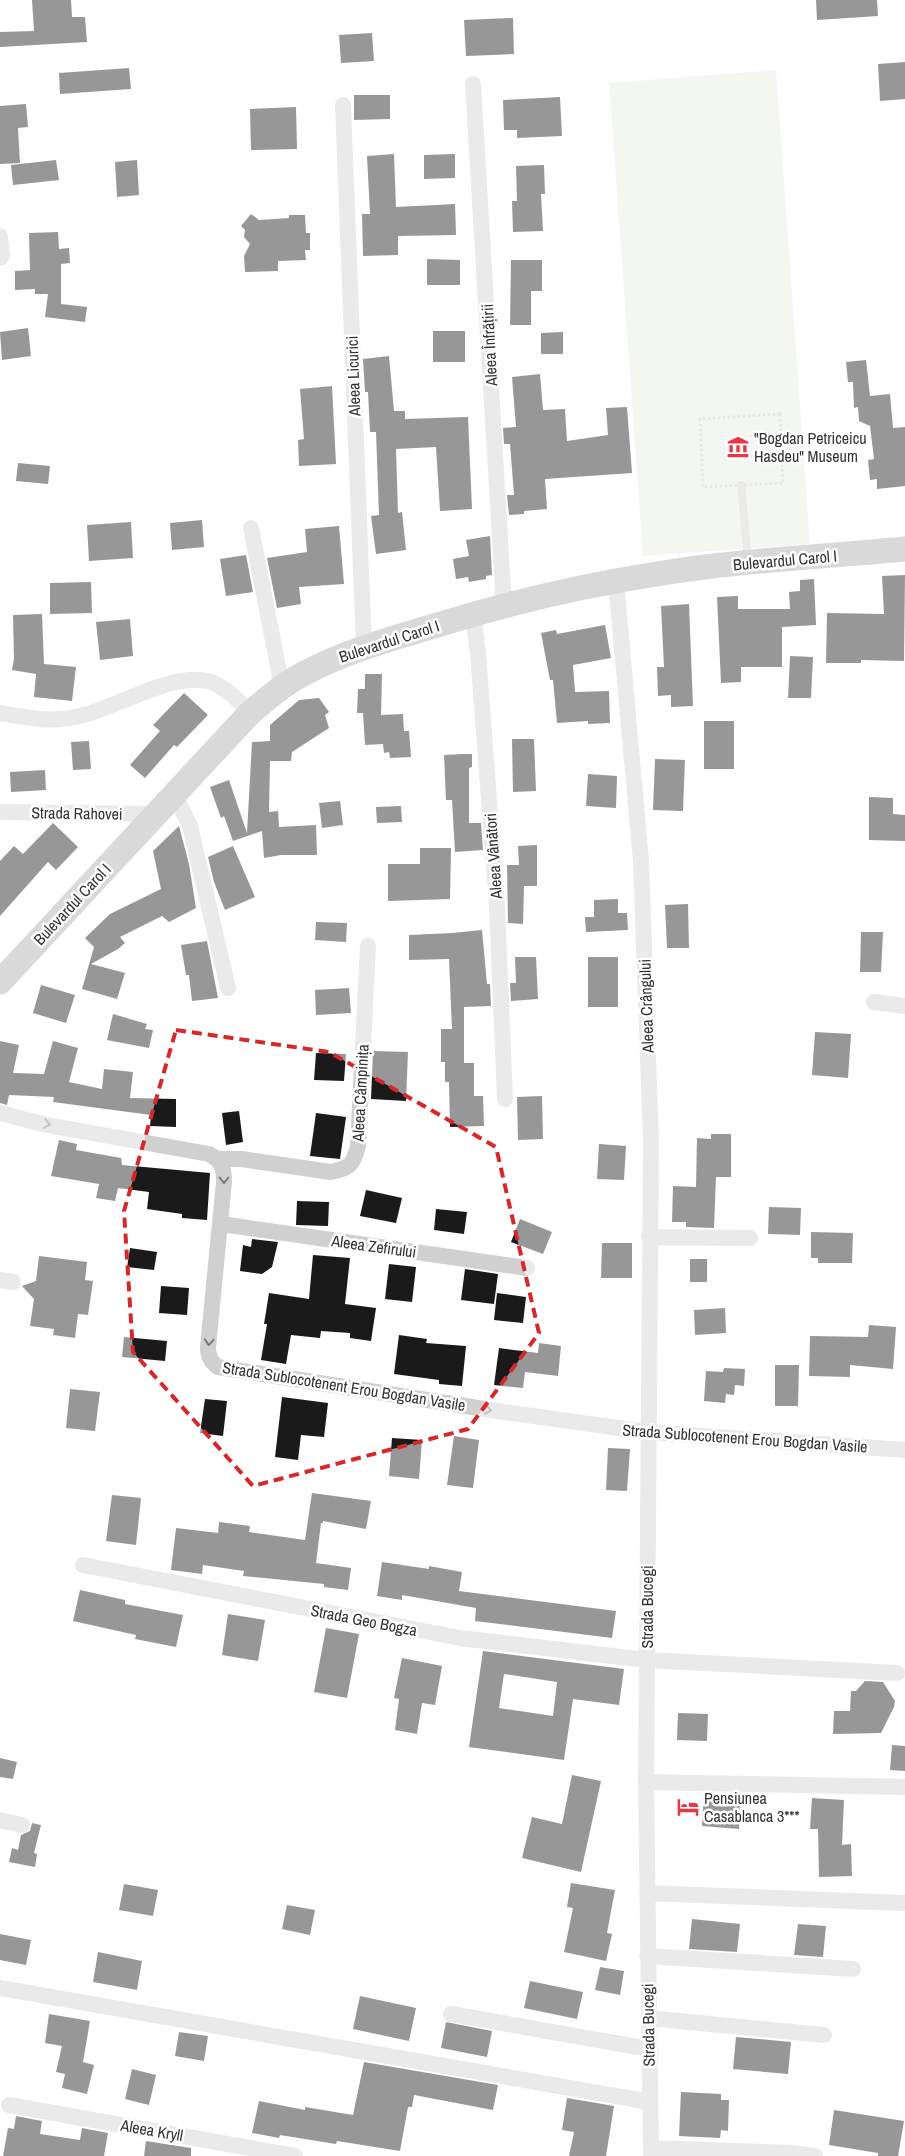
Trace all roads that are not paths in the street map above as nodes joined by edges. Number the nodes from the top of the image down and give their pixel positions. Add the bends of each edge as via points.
1 (473, 84) dead end
2 (343, 105) dead end
3 (0, 236) edge
4 (0, 258) edge
5 (741, 485) road end
6 (251, 528) dead end
7 (905, 549) edge
8 (748, 563) junction
9 (616, 581) junction
10 (504, 606) junction
11 (473, 614) junction
12 (364, 648) junction
13 (282, 687) junction
14 (0, 713) edge
15 (250, 713) junction
16 (174, 794) junction
17 (0, 812) edge
18 (155, 814) junction
19 (368, 946) dead end
20 (0, 982) edge
21 (228, 988) dead end
22 (874, 1002) dead end
23 (905, 1006) edge
24 (505, 1099) dead end
25 (0, 1113) edge
26 (219, 1160) junction
27 (221, 1224) junction
28 (649, 1236) junction
29 (750, 1238) dead end
30 (527, 1268) dead end
31 (647, 1432) junction
32 (905, 1450) edge
33 (83, 1565) dead end
34 (646, 1660) junction
35 (897, 1673) dead end
36 (646, 1782) junction
37 (905, 1787) edge
38 (0, 1820) edge
39 (22, 1825) dead end
40 (646, 1893) junction
41 (905, 1903) edge
42 (647, 1956) junction
43 (853, 1969) dead end
44 (0, 1988) edge
45 (451, 2014) dead end
46 (648, 2018) junction
47 (824, 2035) dead end
48 (649, 2050) junction
49 (650, 2102) junction
50 (9, 2105) dead end
51 (651, 2152) edge
52 (295, 2156) edge
53 (815, 2156) edge

1 - 10 street, Aleea Înfrățirii
2 - 12 street, Aleea Licurici
3 - 4 street
5 - 8 lane
6 - 13 street
7 - 8 main road, Bulevardul Carol I
8 - 9 main road, Bulevardul Carol I
9 - 10 main road, Bulevardul Carol I
9 - 28 street, Aleea Crângului via 641,860 651,1141
10 - 11 main road, Bulevardul Carol I
11 - 12 main road, Bulevardul Carol I
11 - 24 street, Aleea Vânători via 496,896
12 - 13 main road, Bulevardul Carol I via 334,659
13 - 15 main road, Bulevardul Carol I
14 - 15 street via 47,721 79,716 174,682 197,679 229,692
15 - 16 main road, Bulevardul Carol I
16 - 18 main road, Bulevardul Carol I
16 - 21 street via 190,826
17 - 18 street, Strada Rahovei
18 - 20 main road, Bulevardul Carol I
19 - 26 street, Aleea Câmpinița via 358,1146 354,1161 345,1169 331,1172 240,1159
22 - 23 street
25 -> 26 street via 47,1125 209,1154
26 -> 27 street, Strada Sublocotenent Erou Bogdan Vasile via 224,1169
27 - 30 street, Aleea Zefirului
27 -> 31 street, Strada Sublocotenent Erou Bogdan Vasile via 208,1347 208,1356 218,1367
28 - 29 street
28 - 31 street, Aleea Crângului
31 - 32 street, Strada Sublocotenent Erou Bogdan Vasile
31 - 34 street, Strada Bucegi
33 - 34 street, Strada Geo Bogza via 460,1638
34 - 35 street, Strada Geo Bogza
34 - 36 street, Strada Bucegi
36 - 37 street
36 - 40 street, Strada Bucegi
38 - 39 street
40 - 41 street
40 - 42 street, Strada Bucegi
42 - 43 street
42 - 46 street, Strada Bucegi
44 - 49 street
45 - 48 street
46 - 47 street
46 - 48 street, Strada Bucegi
48 - 49 street, Strada Bucegi
49 - 51 street, Strada Bucegi
50 - 52 street, Aleea Kryll
51 - 53 street

